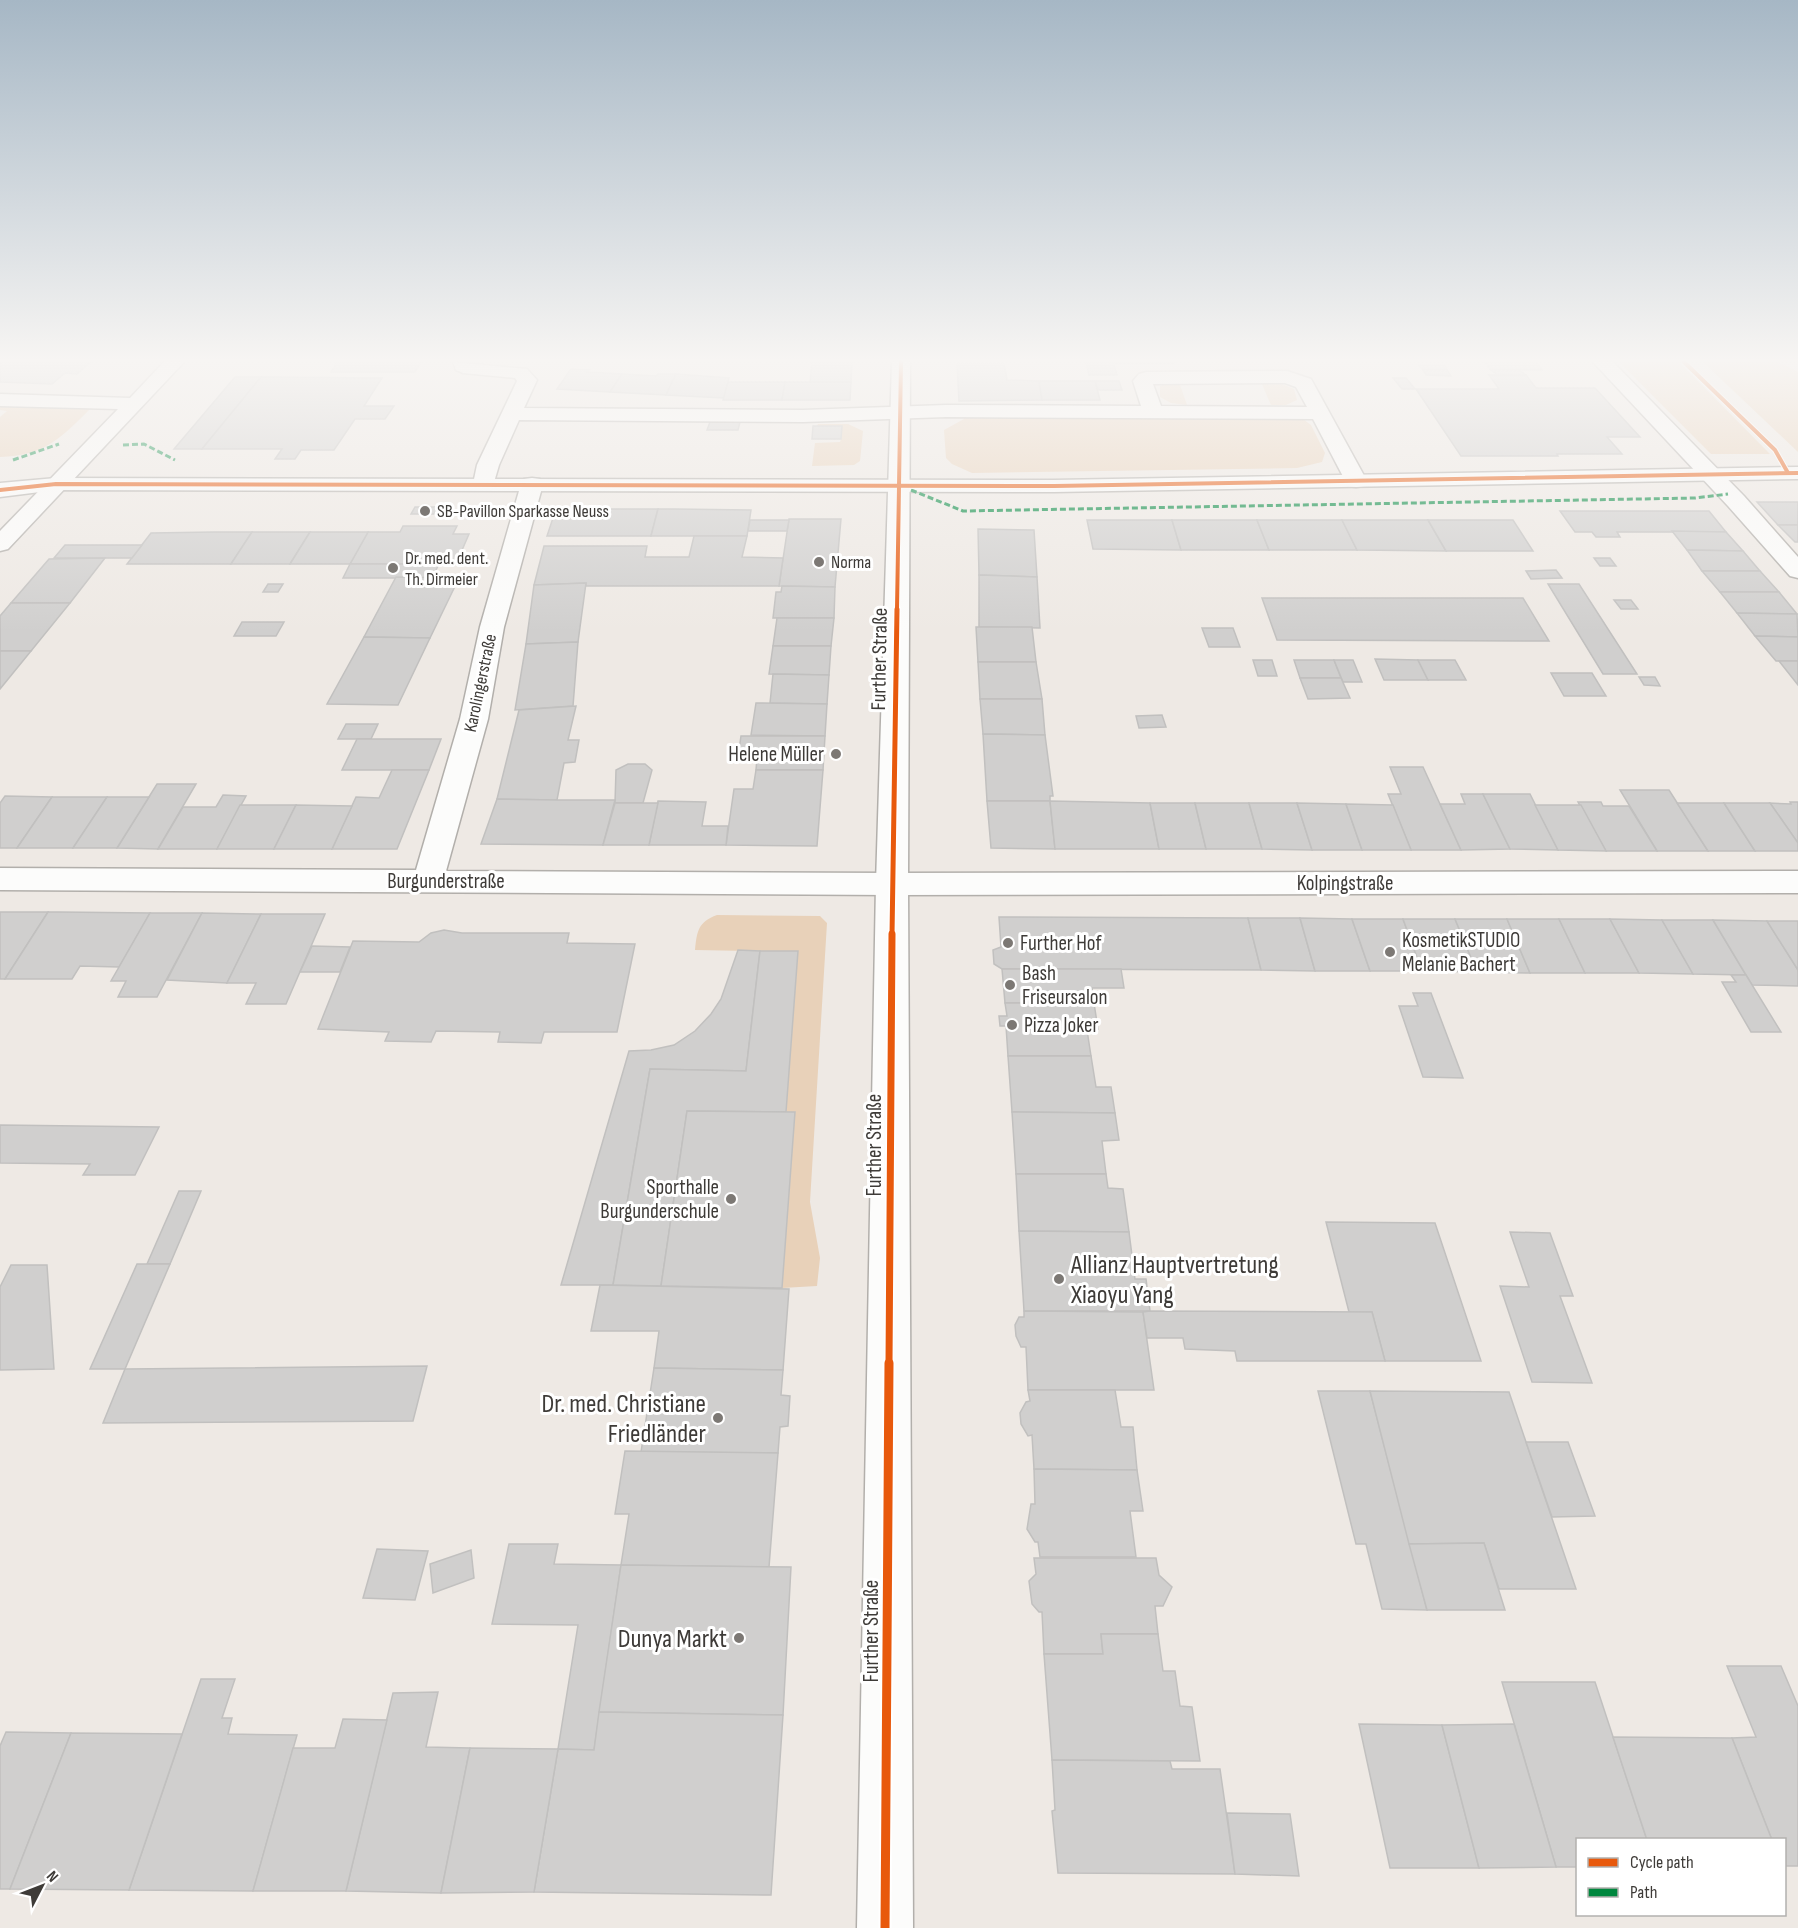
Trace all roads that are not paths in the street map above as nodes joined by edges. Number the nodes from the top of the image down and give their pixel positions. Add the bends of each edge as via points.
1 (88, 452) edge
2 (494, 452) edge
3 (900, 452) edge
4 (1340, 452) edge
5 (1689, 452) edge
6 (0, 470) edge
7 (1798, 473) edge
8 (1711, 475) junction
9 (1356, 481) junction
10 (56, 484) junction
11 (484, 484) junction
12 (532, 484) junction
13 (900, 485) junction
14 (0, 490) edge
15 (0, 544) edge
16 (1798, 571) edge
17 (0, 879) edge
18 (428, 881) junction
19 (1798, 882) edge
20 (892, 884) junction
21 (885, 1928) edge

1 - 10 street
2 - 11 street
3 - 13 street, Further Straße
4 - 9 street
5 - 8 street
6 - 10 street
7 - 8 street
8 - 9 street
8 - 16 street
9 - 13 street
10 - 11 street
10 - 14 street
10 - 15 street
11 - 12 street
12 - 13 street
12 - 18 street, Karolingerstraße via 492,627 474,718
13 - 20 street, Further Straße
17 - 18 street, Burgunderstraße
18 - 20 street, Burgunderstraße
19 - 20 street, Kolpingstraße
20 - 21 street, Further Straße

